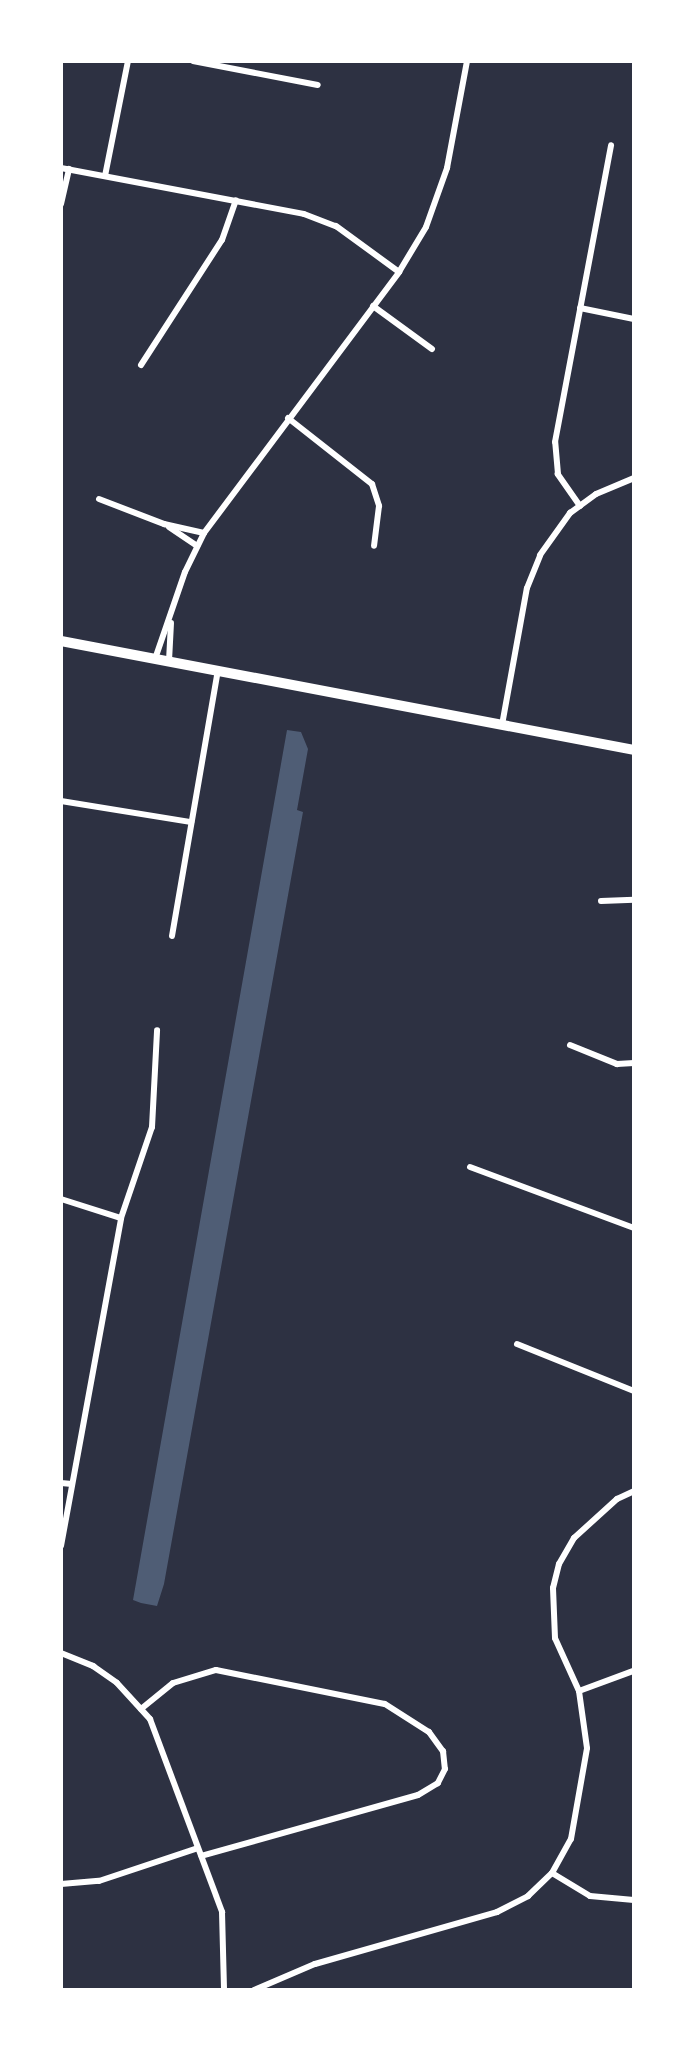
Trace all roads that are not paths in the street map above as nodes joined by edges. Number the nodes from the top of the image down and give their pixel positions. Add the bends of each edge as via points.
1 (128, 61) edge
2 (193, 61) edge
3 (467, 61) edge
4 (318, 85) dead end
5 (611, 145) dead end
6 (61, 168) edge
7 (69, 169) junction
8 (105, 176) junction
9 (236, 200) junction
10 (61, 204) edge
11 (399, 272) junction
12 (373, 306) junction
13 (580, 308) junction
14 (634, 319) edge
15 (432, 349) dead end
16 (141, 365) dead end
17 (289, 418) junction
18 (634, 478) edge
19 (99, 499) dead end
20 (580, 506) junction
21 (164, 524) junction
22 (204, 533) junction
23 (197, 546) junction
24 (374, 547) dead end
25 (170, 618) junction
26 (61, 641) edge
27 (155, 659) junction
28 (169, 661) junction
29 (218, 671) junction
30 (502, 725) junction
31 (634, 750) edge
32 (61, 801) edge
33 (191, 822) junction
34 (634, 900) edge
35 (601, 901) dead end
36 (172, 936) dead end
37 (157, 1030) dead end
38 (570, 1045) dead end
39 (634, 1063) edge
40 (470, 1167) dead end
41 (61, 1199) edge
42 (121, 1218) junction
43 (634, 1228) edge
44 (517, 1344) dead end
45 (634, 1391) edge
46 (61, 1483) edge
47 (72, 1484) junction
48 (634, 1492) edge
49 (61, 1546) edge
50 (61, 1653) edge
51 (633, 1671) edge
52 (579, 1691) junction
53 (141, 1709) junction
54 (198, 1848) junction
55 (201, 1856) junction
56 (552, 1873) junction
57 (61, 1884) edge
58 (634, 1900) edge
59 (224, 1990) edge
60 (254, 1990) edge

1 - 8 street
2 - 4 street
3 - 11 street via 442,185 426,227
5 - 13 street
6 - 7 street
7 - 8 street
7 - 10 street
8 - 9 street
9 - 11 street via 320,219
9 - 16 street via 222,240
11 - 12 street
12 - 15 street
12 - 17 street
13 - 14 street
13 - 20 street via 554,453 558,474
17 - 22 street
17 - 24 street via 372,484 379,506
18 - 20 street
19 - 21 street
20 - 30 street via 549,539 532,573
21 - 22 street
21 - 23 street
22 - 23 street
23 - 25 street
25 - 27 street
25 - 28 street
26 - 27 main road
27 - 28 main road
28 - 29 main road
29 - 30 main road
29 - 33 street
30 - 31 main road
32 - 33 street
33 - 36 street
34 - 35 street
37 - 42 street via 152,1127
38 - 39 street via 617,1064
40 - 43 street
41 - 42 street
42 - 47 street
44 - 45 street
46 - 47 street
47 - 49 street
48 - 52 street via 592,1519 574,1538 556,1576 555,1637
50 - 53 street via 93,1667
51 - 52 street
52 - 56 street via 587,1734 585,1766 570,1839
53 - 54 street via 163,1748
53 - 55 street via 173,1683 216,1670 385,1704 429,1732 443,1751 445,1769 438,1783 418,1794
54 - 55 street
54 - 57 street via 99,1881
55 - 59 street via 222,1912
56 - 58 street via 590,1896
56 - 60 street via 528,1896 504,1909 315,1964

